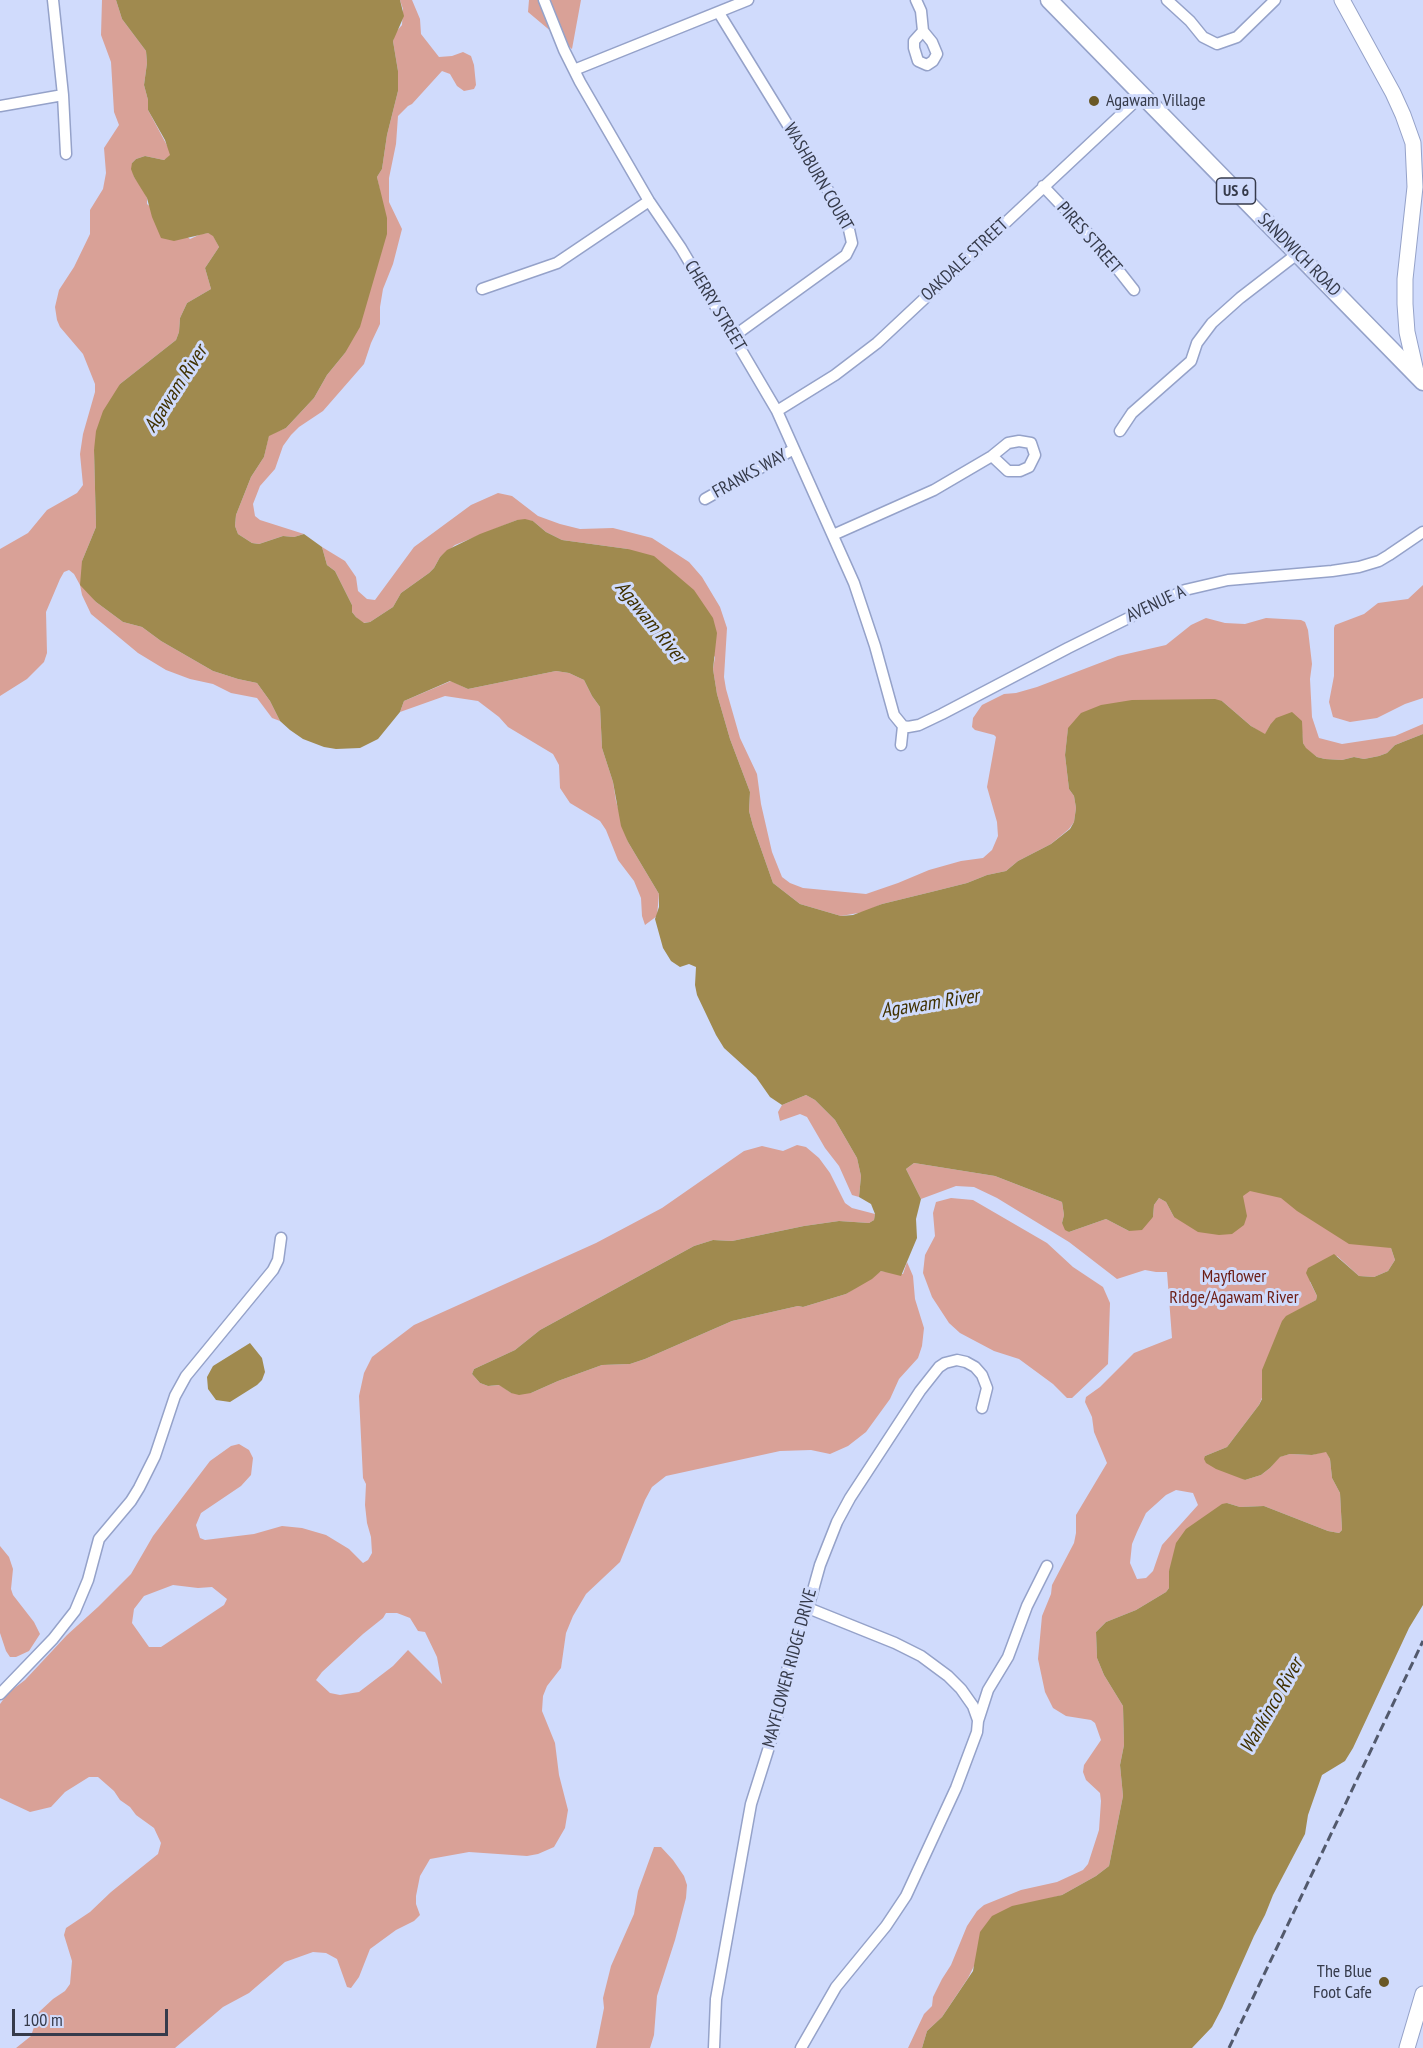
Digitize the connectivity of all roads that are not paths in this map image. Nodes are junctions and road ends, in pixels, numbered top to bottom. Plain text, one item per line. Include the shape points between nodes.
1 (53, 0) edge
2 (544, 0) edge
3 (748, 0) edge
4 (916, 0) edge
5 (1049, 0) edge
6 (1167, 0) edge
7 (1275, 0) edge
8 (1342, 0) edge
9 (719, 13) junction
10 (923, 31) dead end
11 (574, 70) junction
12 (63, 95) junction
13 (1142, 95) junction
14 (0, 106) edge
15 (1418, 142) edge
16 (66, 154) dead end
17 (1043, 186) junction
18 (649, 201) junction
19 (1297, 254) junction
20 (482, 289) dead end
21 (1134, 290) dead end
22 (734, 336) junction
23 (1420, 379) edge
24 (777, 411) junction
25 (1120, 431) dead end
26 (794, 449) junction
27 (992, 456) dead end
28 (705, 499) dead end
29 (1423, 532) edge
30 (833, 535) junction
31 (903, 726) junction
32 (901, 745) dead end
33 (281, 1239) dead end
34 (982, 1408) dead end
35 (1047, 1566) dead end
36 (808, 1608) junction
37 (0, 1694) edge
38 (978, 1721) junction
39 (1423, 1994) edge
40 (714, 2048) edge
41 (801, 2048) edge
42 (1407, 2048) edge

1 - 12 street
2 - 11 street, CHERRY STREET
3 - 9 street
4 - 10 street
5 - 13 main road, SANDWICH ROAD / US 6
6 - 7 street via 1203,37 1217,44 1238,37
8 - 15 street
9 - 11 street
9 - 22 street, WASHBURN COURT via 843,215 852,243 846,255
11 - 18 street, CHERRY STREET
12 - 14 street
12 - 16 street
13 - 17 street, OAKDALE STREET
13 - 19 main road, SANDWICH ROAD / US 6
15 - 23 street via 1405,304 1407,332
17 - 21 street, PIRES STREET
17 - 24 street, OAKDALE STREET via 877,343
18 - 20 street via 557,263
18 - 22 street, CHERRY STREET
19 - 23 main road, SANDWICH ROAD / US 6
19 - 25 street via 1212,323 1197,343 1191,361 1131,413
22 - 24 street, CHERRY STREET
24 - 26 street, CHERRY STREET
26 - 28 street, FRANKS WAY
26 - 30 street, CHERRY STREET
27 - 30 street via 934,490
29 - 31 street, AVENUE A via 1366,565 1228,580 1185,590 937,717 912,727
30 - 31 street, CHERRY STREET via 862,604 894,715
31 - 32 street
33 - 37 street via 273,1270 186,1376 139,1488 99,1539 75,1611
34 - 36 street, MAYFLOWER RIDGE DRIVE via 987,1388 975,1367 957,1360 939,1367 843,1510 820,1565
35 - 38 street via 1008,1657 988,1690
36 - 38 street via 921,1656 962,1689
36 - 40 street, MAYFLOWER RIDGE DRIVE via 791,1652 775,1728 751,1804 716,1999
38 - 41 street via 956,1788 906,1896 836,1987
39 - 42 street

